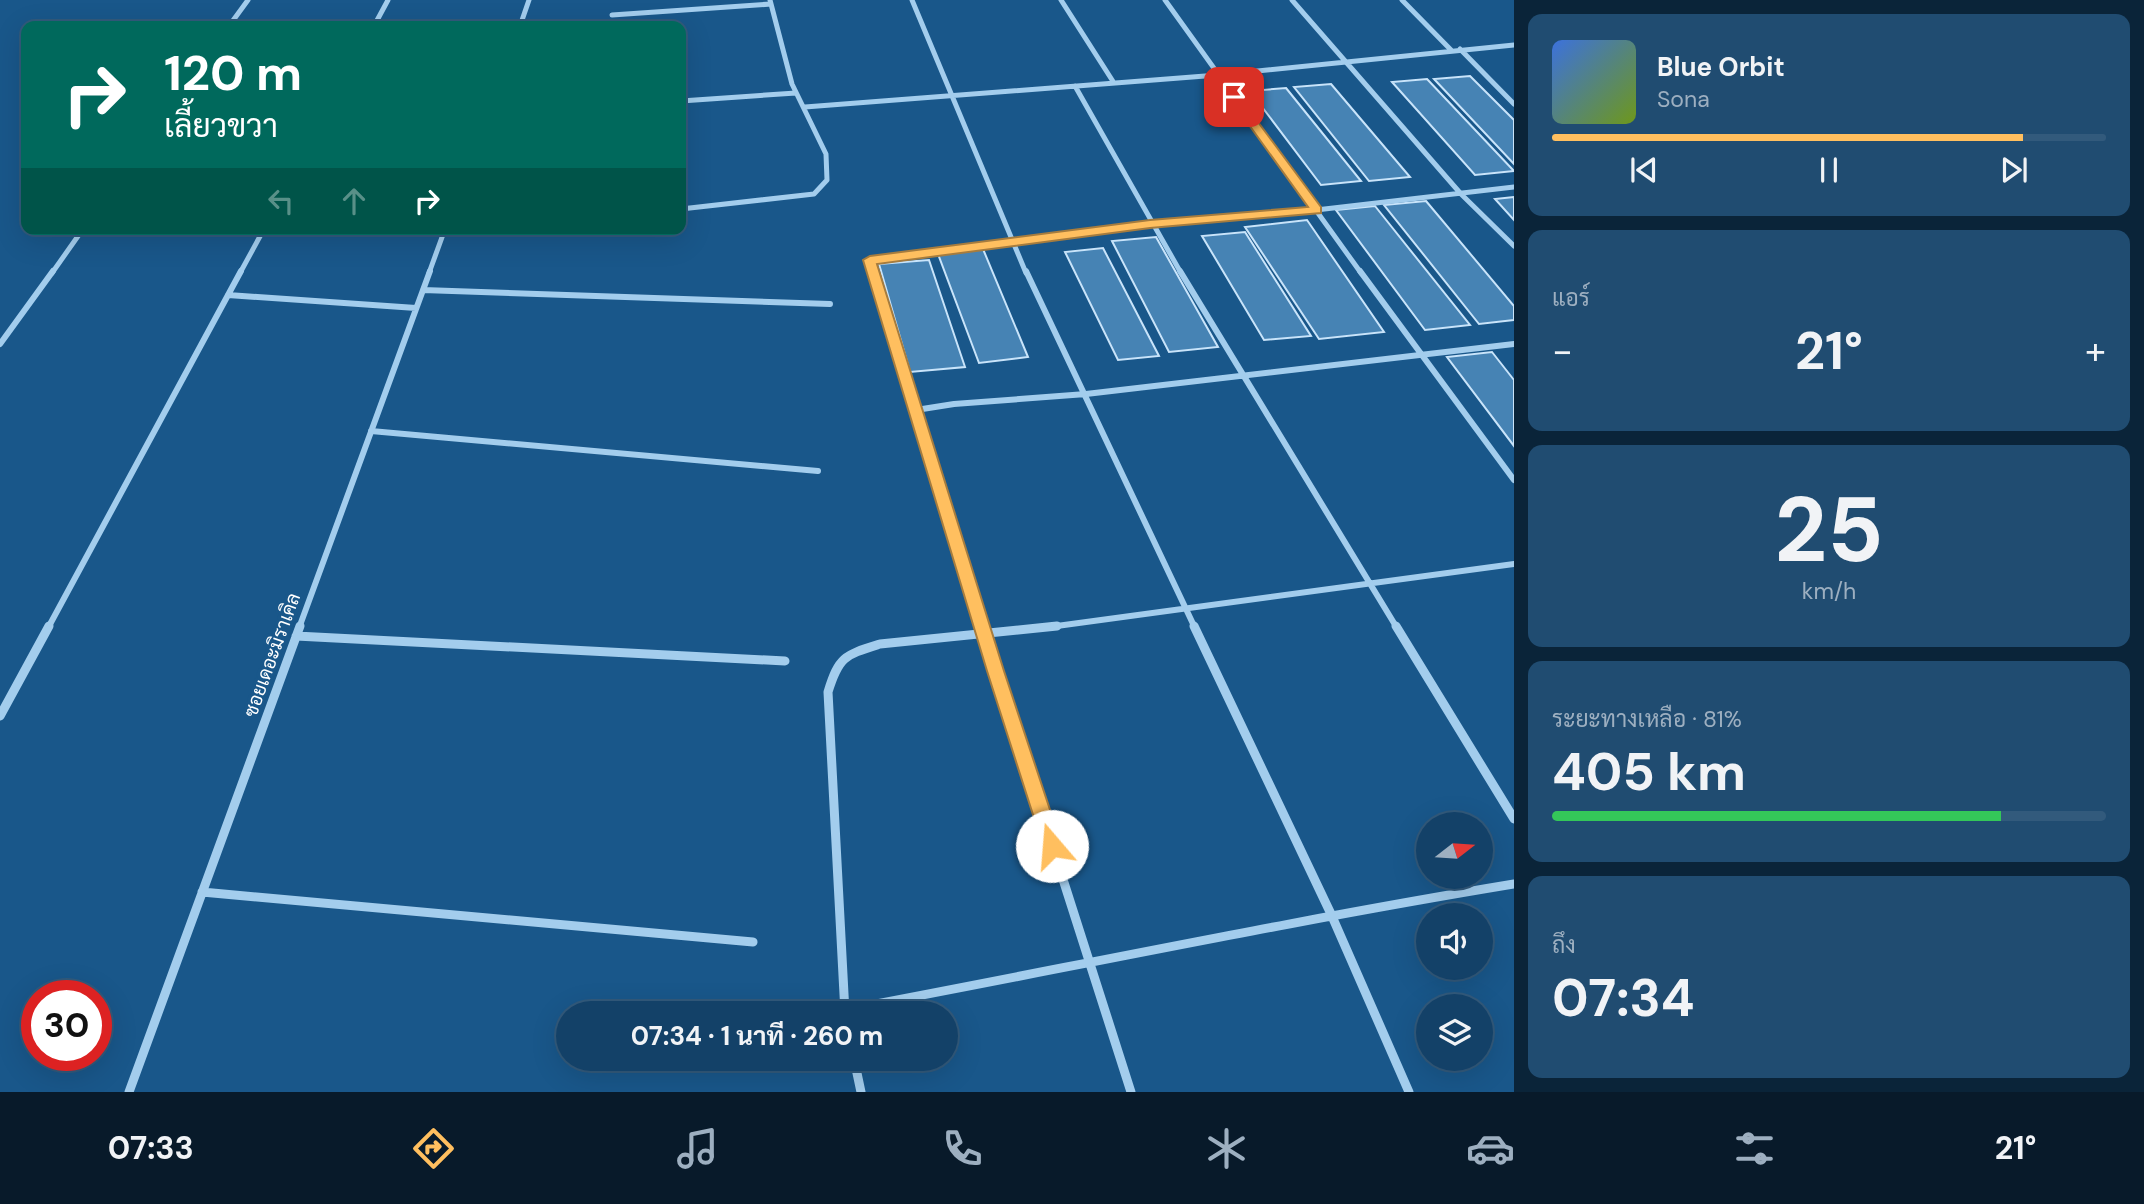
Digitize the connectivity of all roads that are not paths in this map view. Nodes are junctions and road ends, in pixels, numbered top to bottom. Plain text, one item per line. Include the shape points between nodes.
1 (248, 0) edge
2 (388, 0) edge
3 (529, 0) edge
4 (912, 0) edge
5 (1061, 0) edge
6 (1165, 0) edge
7 (1292, 0) edge
8 (1402, 0) edge
9 (770, 2) edge
10 (611, 15) dead end
11 (233, 21) edge
12 (377, 21) edge
13 (522, 21) edge
14 (1514, 45) edge
15 (1460, 49) junction
16 (1451, 50) junction
17 (1344, 62) junction
18 (1218, 75) junction
19 (1114, 83) junction
20 (1075, 86) junction
21 (796, 93) junction
22 (952, 97) junction
23 (686, 101) edge
24 (1514, 104) edge
25 (805, 107) junction
26 (1514, 187) edge
27 (1461, 194) junction
28 (686, 208) edge
29 (1316, 210) junction
30 (1150, 224) junction
31 (79, 235) edge
32 (261, 235) edge
33 (443, 235) edge
34 (1011, 240) junction
35 (1514, 246) edge
36 (423, 290) junction
37 (228, 295) junction
38 (830, 304) dead end
39 (416, 308) junction
40 (0, 344) edge
41 (1514, 344) edge
42 (1420, 355) junction
43 (1240, 374) junction
44 (1086, 394) junction
45 (916, 410) junction
46 (372, 431) junction
47 (818, 471) dead end
48 (1514, 480) edge
49 (1514, 564) edge
50 (1371, 582) junction
51 (1188, 610) junction
52 (985, 635) junction
53 (296, 636) junction
54 (785, 662) dead end
55 (0, 716) edge
56 (1514, 819) edge
57 (1514, 884) edge
58 (202, 892) junction
59 (1331, 914) junction
60 (753, 942) dead end
61 (1091, 964) junction
62 (843, 1001) edge
63 (901, 1001) edge
64 (857, 1071) edge
65 (129, 1092) edge
66 (861, 1092) edge
67 (1131, 1092) edge
68 (1409, 1092) edge

1 - 11 street
2 - 12 street
3 - 13 street
4 - 22 street
5 - 19 street
6 - 18 street
7 - 17 street
8 - 16 street
9 - 10 street
9 - 21 street
14 - 15 street
15 - 16 street
15 - 24 street
16 - 17 street
17 - 18 street
17 - 27 street
18 - 19 street
18 - 29 street
19 - 20 street
20 - 22 street
20 - 30 street
21 - 23 street
21 - 25 street
22 - 25 street
22 - 34 street
25 - 28 street via 825,154 829,172 823,188 814,194
26 - 27 street
27 - 29 street
27 - 35 street
29 - 30 street
29 - 42 street
30 - 34 street
30 - 43 street
31 - 40 street
32 - 37 street
33 - 36 street, ซอยเดอะมิราเคิล
34 - 44 street
34 - 45 street via 870,260
36 - 38 street
36 - 39 street, ซอยเดอะมิราเคิล
37 - 39 street
37 - 55 street
39 - 46 street, ซอยเดอะมิราเคิล
41 - 42 street
42 - 43 street
42 - 48 street
43 - 44 street
43 - 50 street
44 - 45 street
44 - 51 street
45 - 52 street
46 - 47 street
46 - 53 street, ซอยเดอะมิราเคิล
49 - 50 street
50 - 51 street
50 - 56 street
51 - 52 street
51 - 59 street
52 - 61 street
52 - 62 street via 880,644 855,652 836,665 828,692
53 - 54 street
53 - 58 street, ซอยเดอะมิราเคิล
57 - 59 street
58 - 60 street
58 - 65 street, ซอยเดอะมิราเคิล
59 - 61 street
59 - 68 street
61 - 63 street
61 - 67 street
64 - 66 street

